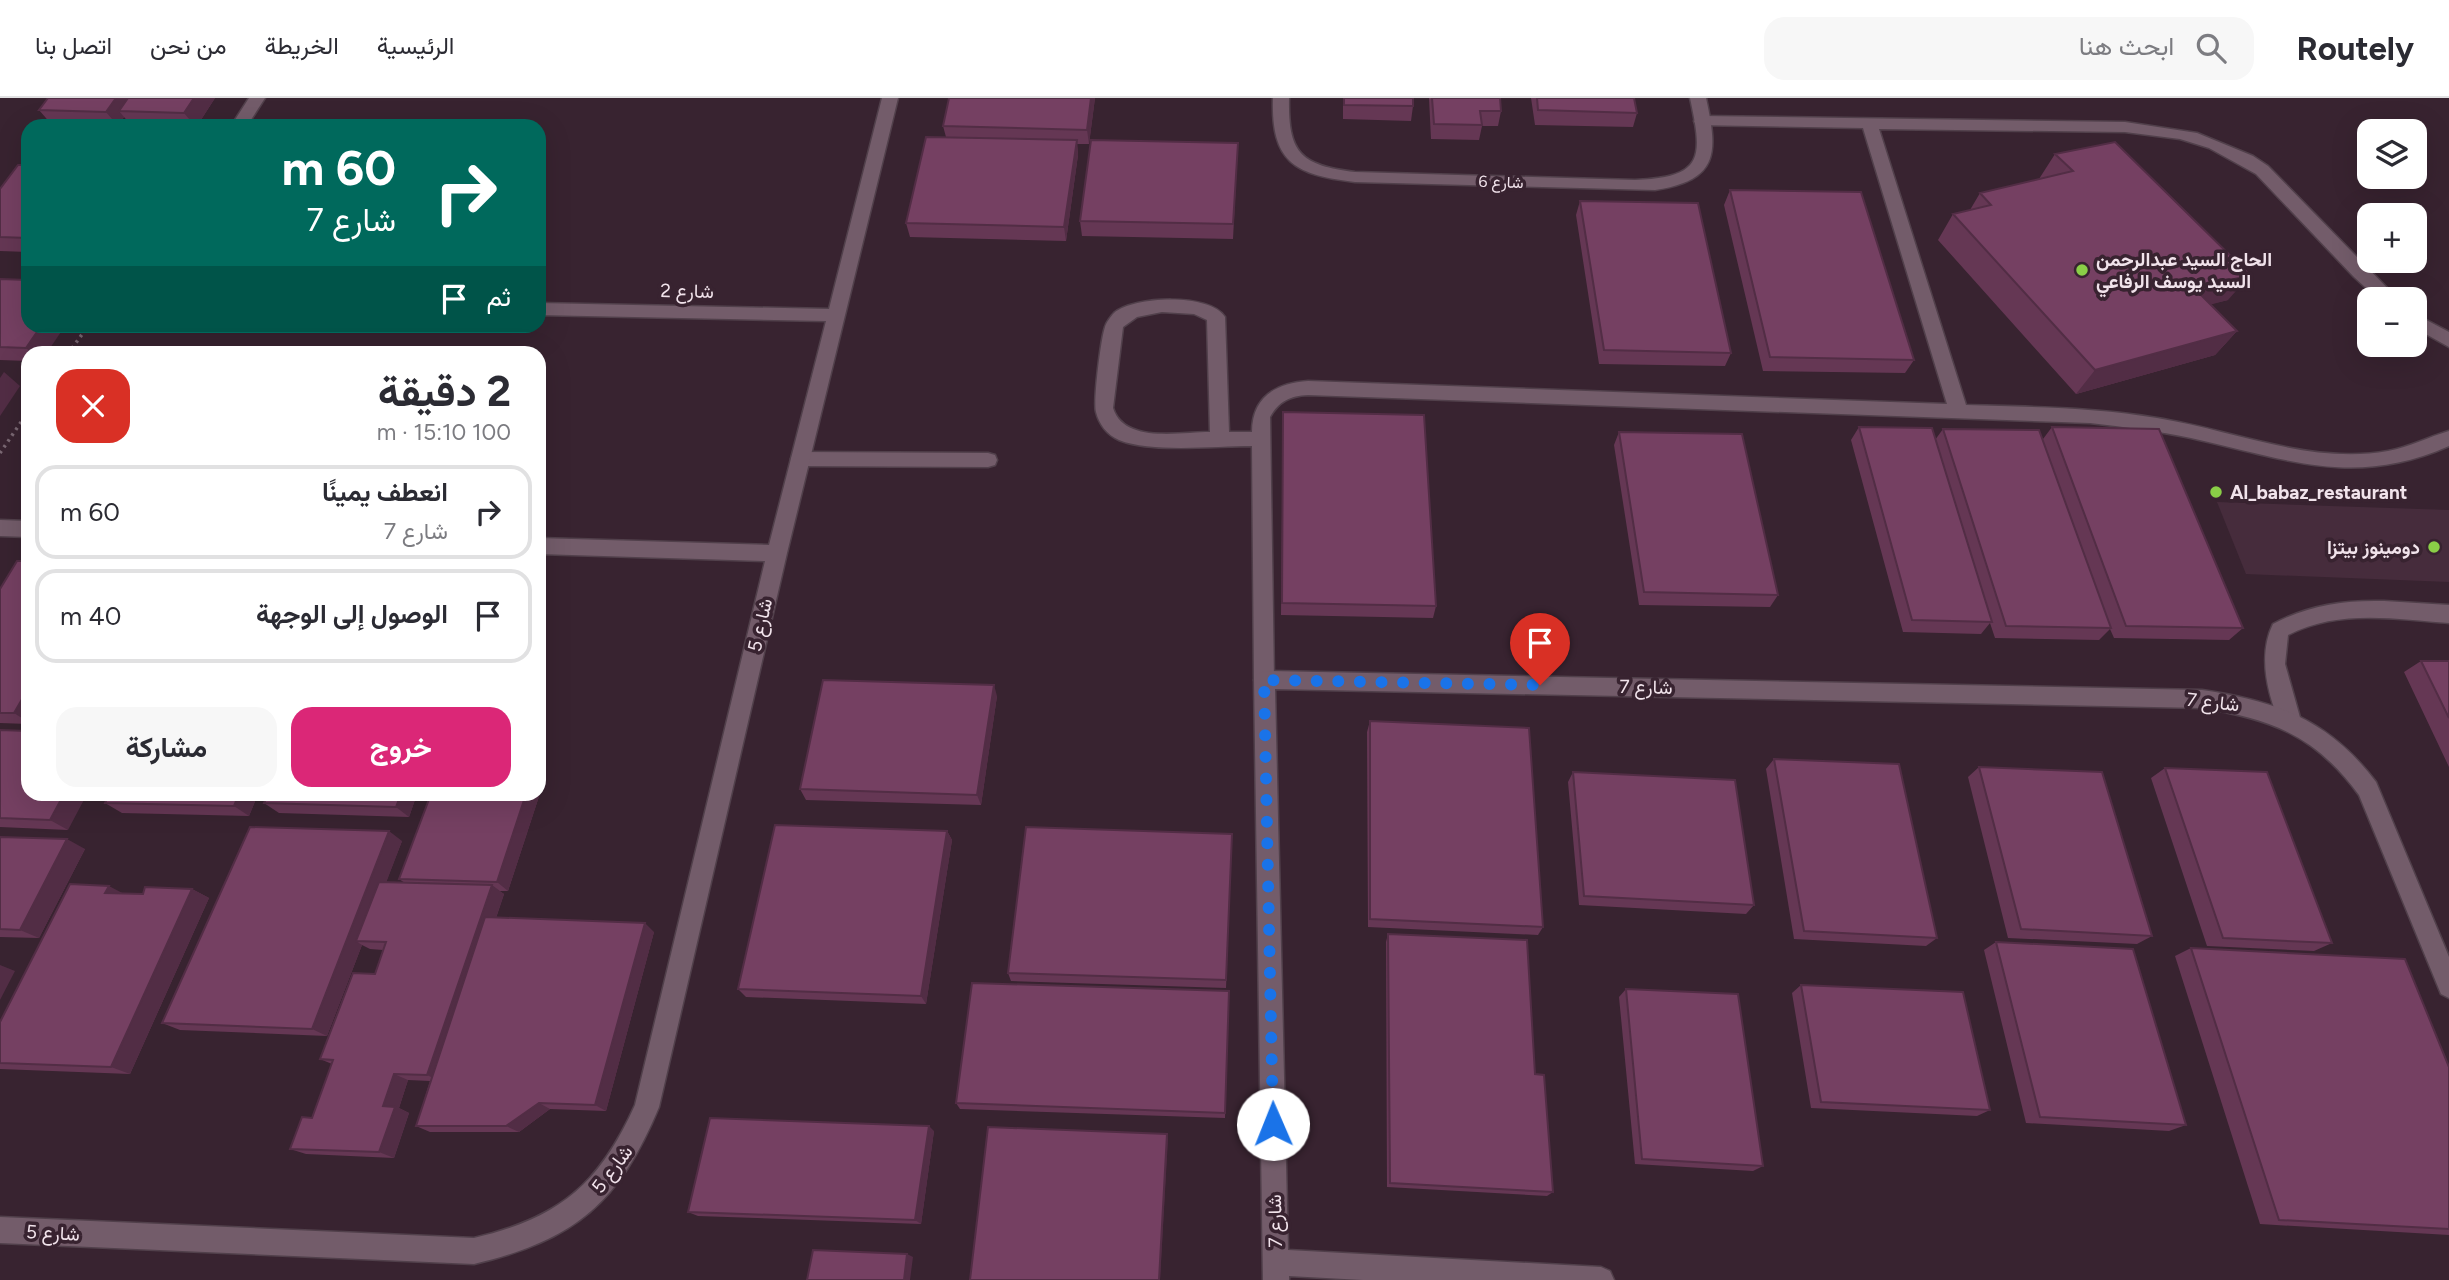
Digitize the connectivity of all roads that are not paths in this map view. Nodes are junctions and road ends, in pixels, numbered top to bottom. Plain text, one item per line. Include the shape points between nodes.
1 (257, 98) edge
2 (890, 98) edge
3 (1281, 98) edge
4 (1698, 98) edge
5 (244, 119) edge
6 (1702, 121) junction
7 (1870, 125) junction
8 (2375, 287) edge
9 (546, 309) edge
10 (835, 314) junction
11 (2427, 327) edge
12 (2449, 340) edge
13 (1958, 410) junction
14 (2449, 438) edge
15 (1220, 439) junction
16 (1261, 439) junction
17 (800, 458) junction
18 (988, 460) dead end
19 (21, 530) edge
20 (2, 532) edge
21 (546, 545) edge
22 (777, 553) junction
23 (2449, 614) edge
24 (1264, 680) junction
25 (2290, 721) junction
26 (2449, 986) edge
27 (0, 1230) edge
28 (1275, 1271) edge
29 (1601, 1280) edge

1 - 5 street
2 - 10 street, شارع 5
3 - 6 street, شارع 6 via 1281,132 1289,150 1306,165 1347,177 1654,185 1682,178 1700,164 1705,153
4 - 6 street, شارع 6
6 - 7 street
7 - 8 street via 2125,127 2203,140 2244,156 2262,170
7 - 13 street
9 - 10 street, شارع 2
10 - 17 street, شارع 5
11 - 12 street
13 - 14 street via 2139,421 2278,454 2335,462 2404,456
13 - 16 street via 1308,388 1272,398 1261,417
15 - 15 street via 1130,438 1107,421 1104,408 1114,326 1123,313 1195,307 1216,317
15 - 16 street
16 - 24 street
17 - 18 street
17 - 22 street, شارع 5
19 - 20 street
21 - 22 street
22 - 27 street, شارع 5 via 647,1107 632,1145 589,1200 536,1234 474,1251
23 - 25 street via 2333,612 2300,618 2280,629 2274,661
24 - 25 street, شارع 7 via 2202,699 2270,711
24 - 28 street, شارع 7
25 - 26 street, شارع 7 via 2337,751 2368,789
28 - 29 street, شارع 7

